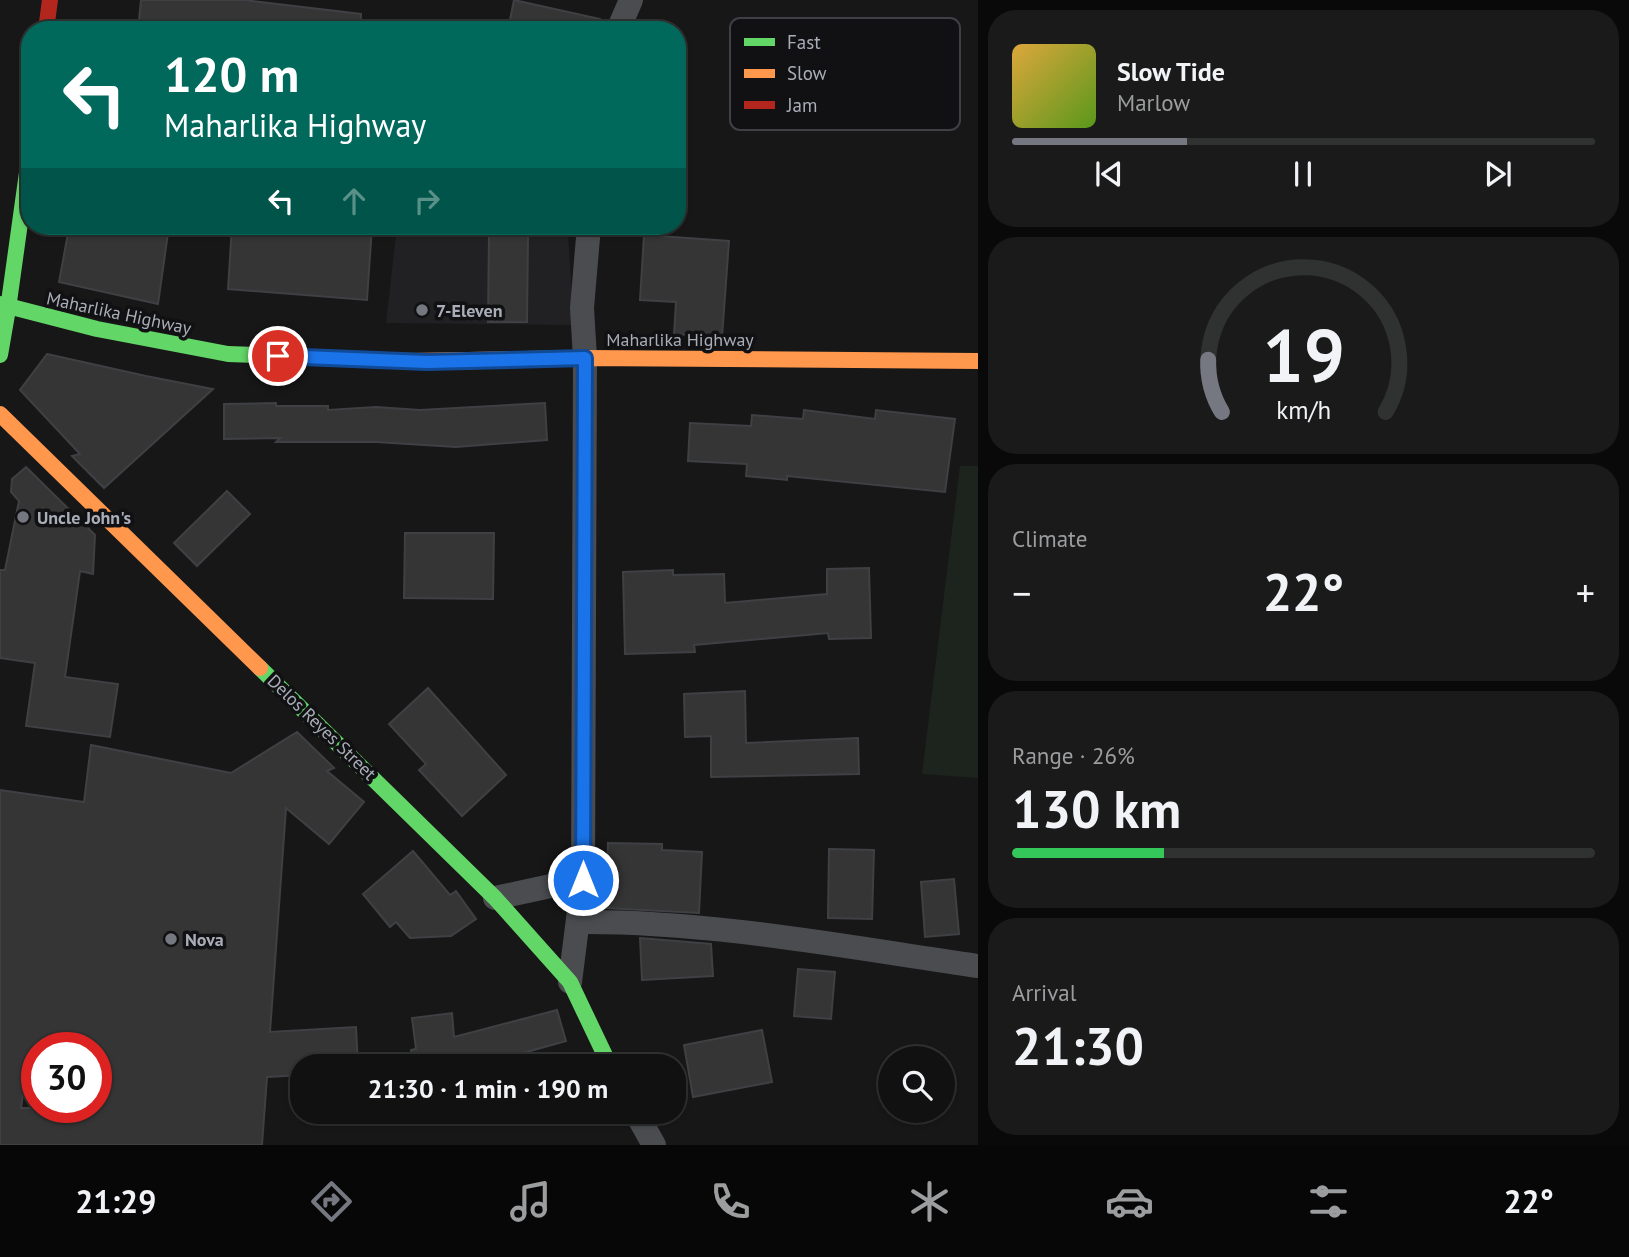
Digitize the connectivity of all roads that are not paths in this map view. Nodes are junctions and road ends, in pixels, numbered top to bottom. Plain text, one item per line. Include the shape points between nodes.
1 (50, 0) edge
2 (631, 0) edge
3 (47, 21) edge
4 (622, 21) edge
5 (21, 204) edge
6 (588, 235) edge
7 (4, 306) edge
8 (0, 355) edge
9 (585, 358) junction
10 (978, 361) edge
11 (0, 414) edge
12 (583, 880) junction
13 (495, 898) junction
14 (578, 922) junction
15 (978, 966) edge
16 (570, 982) junction
17 (604, 1054) edge
18 (642, 1124) edge
19 (654, 1145) edge

1 - 3 main road
2 - 4 street
5 - 7 main road
6 - 9 street via 582,308
7 - 8 main road
7 - 9 main road, Maharlika Highway via 228,355 427,362
9 - 10 main road, Maharlika Highway
9 - 12 street
11 - 13 main road, Delos Reyes Street
12 - 13 street
12 - 14 street
13 - 16 main road, Delos Reyes Street
14 - 15 street via 622,922 797,940
14 - 16 street
16 - 17 main road, Delos Reyes Street
18 - 19 street

